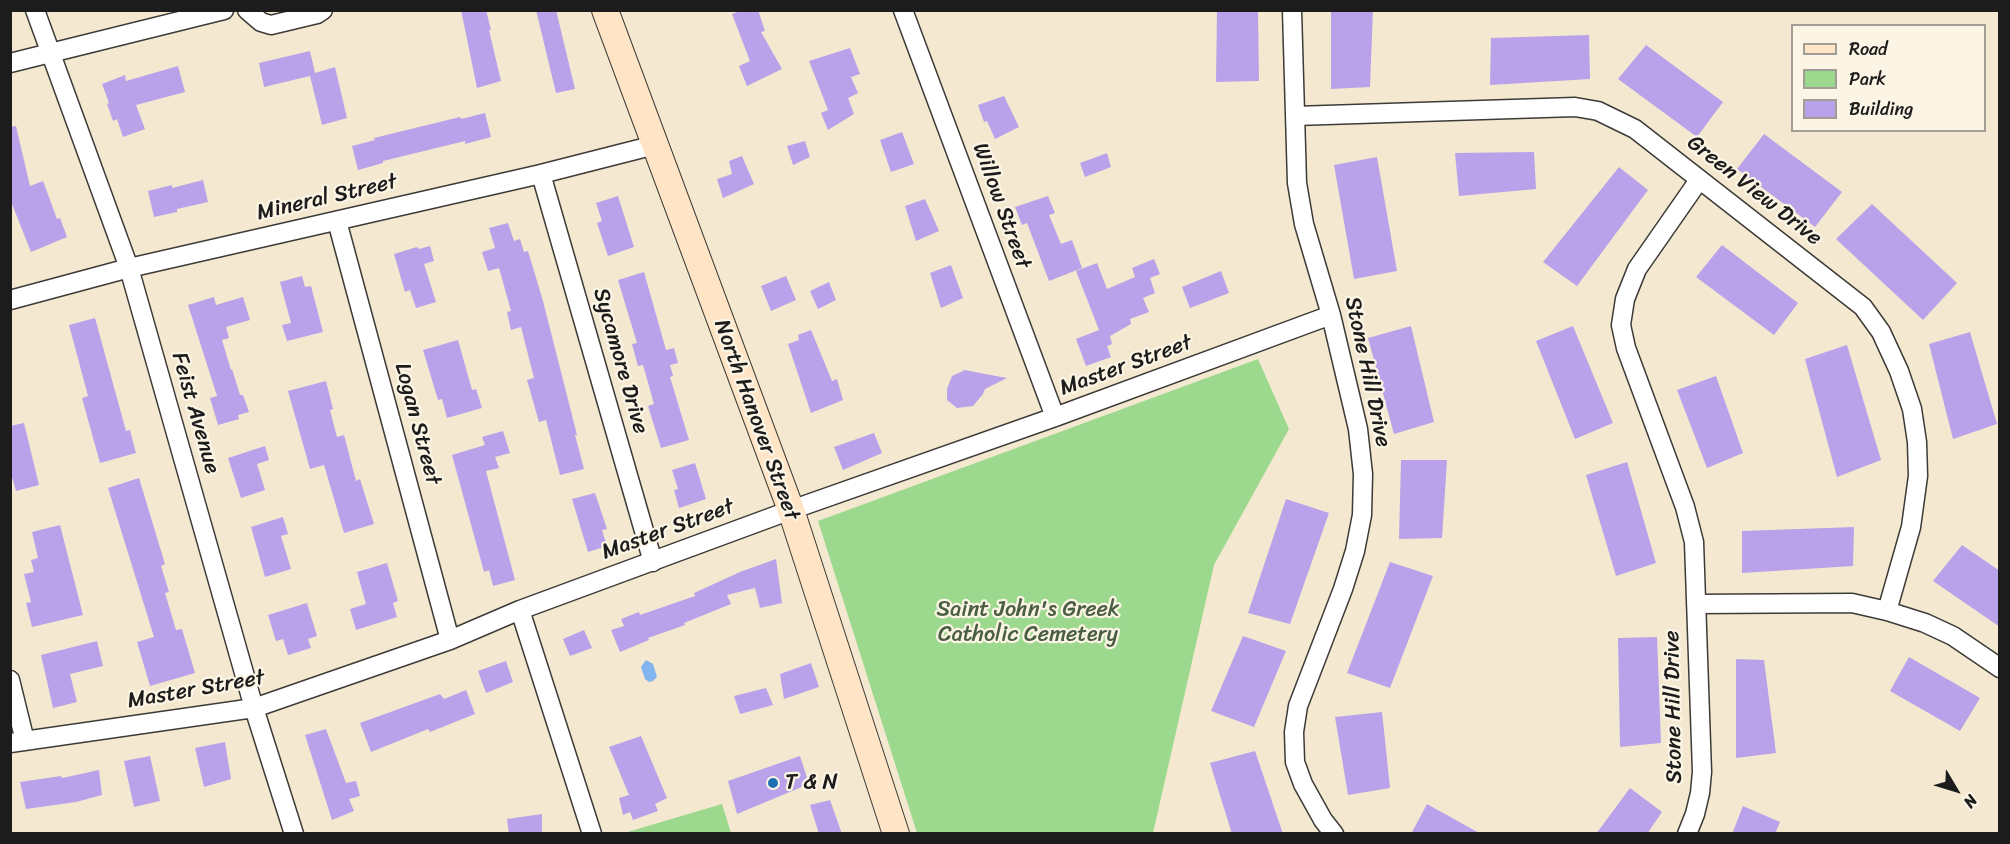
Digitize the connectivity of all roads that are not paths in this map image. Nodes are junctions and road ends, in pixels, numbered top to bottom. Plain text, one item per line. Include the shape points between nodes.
1 (34, 10) edge
2 (224, 10) edge
3 (247, 10) edge
4 (323, 10) edge
5 (605, 10) edge
6 (903, 10) edge
7 (1292, 10) edge
8 (51, 54) junction
9 (10, 63) edge
10 (1295, 116) junction
11 (655, 145) junction
12 (541, 174) junction
13 (1700, 180) junction
14 (337, 221) junction
15 (129, 268) junction
16 (10, 300) edge
17 (1331, 315) junction
18 (1055, 417) junction
19 (791, 510) junction
20 (653, 562) junction
21 (1696, 604) junction
22 (520, 610) junction
23 (1887, 611) junction
24 (450, 640) junction
25 (2000, 668) edge
26 (10, 681) edge
27 (254, 708) junction
28 (18, 742) edge
29 (294, 834) edge
30 (592, 834) edge
31 (896, 834) edge
32 (1334, 834) edge
33 (1688, 834) edge

1 - 8 street, Feist Avenue
2 - 8 street
3 - 4 street via 271,25
5 - 11 street, North Hanover Street
6 - 18 street, Willow Street
7 - 10 street, Stone Hill Drive
8 - 9 street
8 - 15 street, Feist Avenue
10 - 13 street, Green View Drive via 1575,107 1598,111 1635,129
10 - 17 street, Stone Hill Drive via 1297,183 1304,224
11 - 12 street, Mineral Street
11 - 19 street, North Hanover Street
12 - 14 street, Mineral Street
12 - 20 street, Sycamore Drive
13 - 21 street, Stone Hill Drive via 1637,269 1625,298 1621,325 1685,507 1694,542
13 - 23 street, Green View Drive via 1863,307 1881,332 1899,371 1912,409 1918,476 1911,527
14 - 15 street, Mineral Street
14 - 24 street, Logan Street
15 - 16 street, Mineral Street
15 - 27 street, Feist Avenue
17 - 18 street, Master Street
17 - 32 street, Stone Hill Drive via 1358,429 1362,515 1355,551 1298,706 1294,732 1295,762 1303,784
18 - 19 street, Master Street
19 - 20 street, Master Street
19 - 31 street, North Hanover Street
20 - 22 street, Master Street
21 - 23 street via 1852,603
21 - 33 street, Stone Hill Drive via 1702,772
22 - 24 street, Master Street
22 - 30 street
23 - 25 street via 1953,636
24 - 27 street, Master Street
26 - 28 street
27 - 28 street, Master Street
27 - 29 street, Feist Avenue

